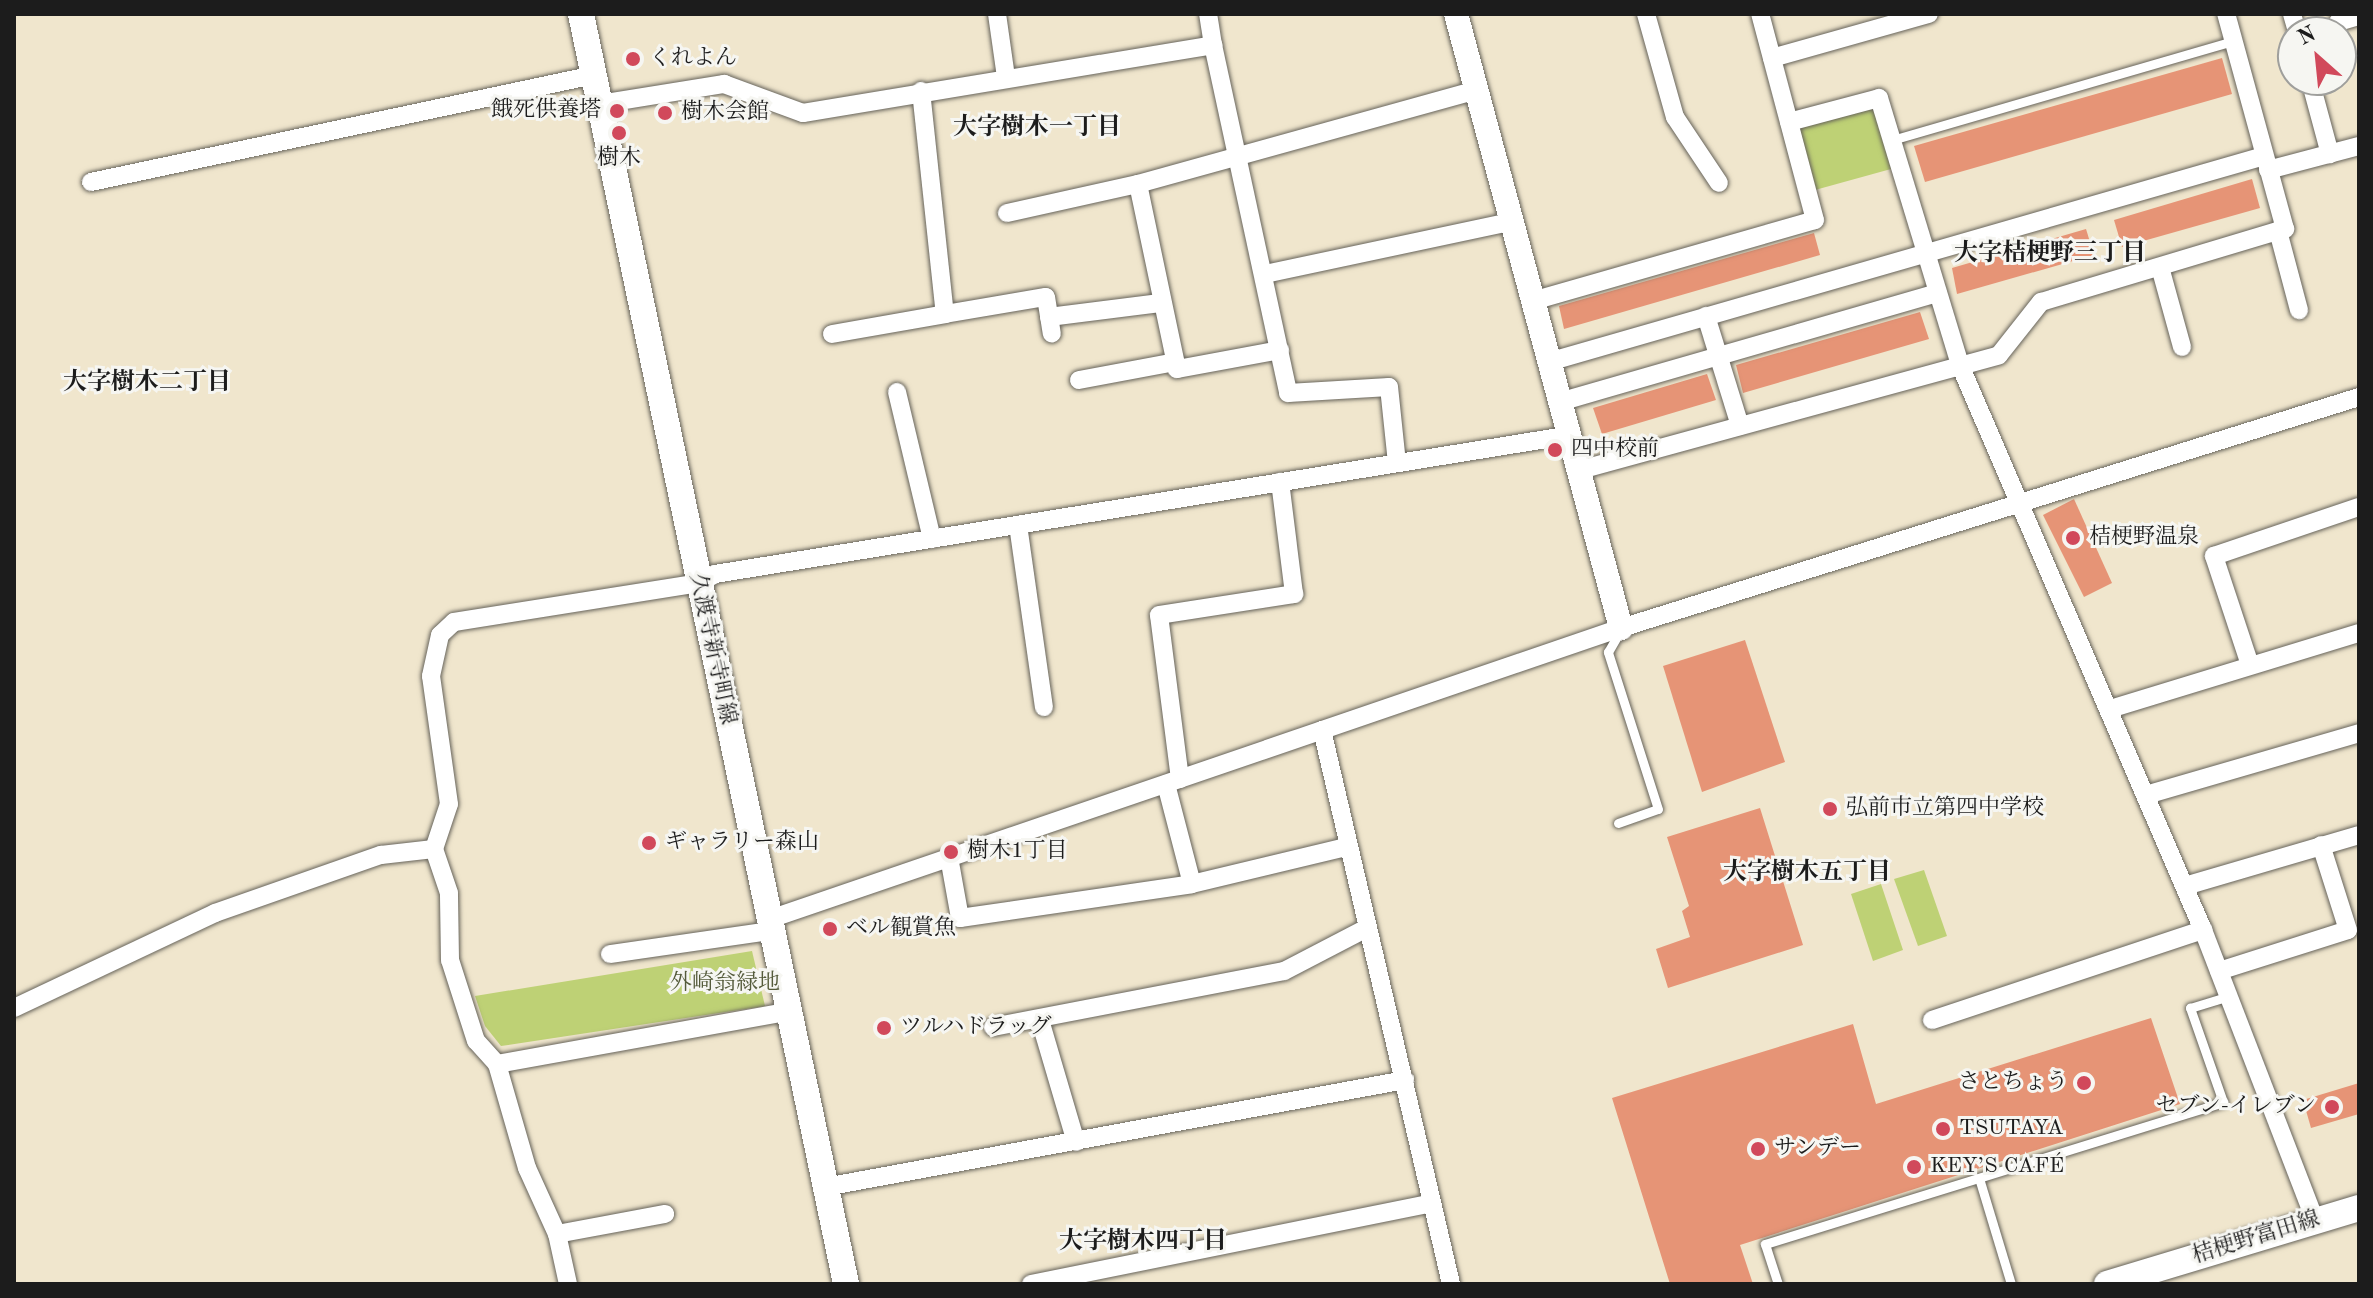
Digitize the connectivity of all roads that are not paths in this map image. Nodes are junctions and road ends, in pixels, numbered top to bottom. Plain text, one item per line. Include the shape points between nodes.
1 (581, 14) edge
2 (997, 14) edge
3 (1456, 14) edge
4 (1646, 14) edge
5 (1760, 14) edge
6 (1929, 14) edge
7 (2226, 14) edge
8 (1213, 15) edge
9 (2233, 41) junction
10 (1213, 45) junction
11 (1772, 58) junction
12 (594, 75) junction
13 (1006, 77) junction
14 (1477, 90) junction
15 (921, 91) junction
16 (2314, 96) edge
17 (600, 104) junction
18 (1789, 122) junction
19 (1892, 140) junction
20 (2359, 146) edge
21 (2330, 154) junction
22 (1234, 159) junction
23 (2266, 163) junction
24 (91, 182) dead end
25 (1719, 183) dead end
26 (1138, 184) junction
27 (1007, 213) dead end
28 (1514, 221) junction
29 (2278, 231) junction
30 (1926, 252) junction
31 (2160, 267) junction
32 (1265, 274) junction
33 (1938, 293) junction
34 (1536, 300) junction
35 (1160, 303) junction
36 (2299, 310) dead end
37 (945, 314) junction
38 (1706, 316) junction
39 (832, 334) dead end
40 (2182, 347) dead end
41 (1280, 350) junction
42 (1719, 356) junction
43 (1552, 361) junction
44 (1175, 362) junction
45 (1960, 365) junction
46 (1079, 380) dead end
47 (897, 392) dead end
48 (2359, 397) edge
49 (1563, 401) junction
50 (1740, 426) junction
51 (1571, 435) junction
52 (1397, 463) junction
53 (1580, 470) junction
54 (1280, 482) junction
55 (2022, 503) junction
56 (2359, 507) edge
57 (1018, 525) junction
58 (932, 539) junction
59 (699, 583) junction
60 (1621, 628) junction
61 (2359, 633) edge
62 (2250, 665) junction
63 (1044, 707) dead end
64 (2110, 709) junction
65 (1322, 730) junction
66 (2359, 733) edge
67 (1173, 781) junction
68 (2146, 795) junction
69 (1618, 823) dead end
70 (2359, 835) edge
71 (2321, 845) junction
72 (1346, 847) junction
73 (434, 849) junction
74 (949, 857) junction
75 (1192, 884) junction
76 (2185, 886) junction
77 (769, 925) junction
78 (1367, 928) junction
79 (2203, 930) junction
80 (610, 954) dead end
81 (2219, 971) junction
82 (2229, 996) junction
83 (14, 1008) edge
84 (787, 1012) junction
85 (1040, 1020) junction
86 (1932, 1020) dead end
87 (993, 1027) dead end
88 (497, 1064) junction
89 (1405, 1080) junction
90 (1076, 1142) junction
91 (1979, 1178) junction
92 (825, 1187) junction
93 (1429, 1204) junction
94 (2359, 1208) edge
95 (665, 1214) dead end
96 (2315, 1220) junction
97 (557, 1234) junction
98 (568, 1284) edge
99 (846, 1284) edge
100 (1031, 1284) edge
101 (1451, 1284) edge
102 (1778, 1284) edge
103 (2011, 1284) edge
104 (2107, 1284) edge

1 - 12 main road, 久渡寺新寺町線
2 - 13 street
3 - 14 street
4 - 25 street via 1675,117
5 - 11 street
6 - 11 street
7 - 9 street
8 - 10 street
9 - 19 lane
9 - 23 street
10 - 13 street
10 - 22 street
11 - 18 street
12 - 17 main road, 久渡寺新寺町線
12 - 24 street
13 - 15 street
14 - 22 street
14 - 28 street
15 - 17 street via 803,113 724,84
15 - 37 street
16 - 21 street
17 - 59 main road, 久渡寺新寺町線
18 - 19 street via 1879,98
18 - 34 street via 1815,220
19 - 30 street
20 - 21 street
21 - 23 street
22 - 26 street
22 - 32 street
23 - 29 street via 2285,229
23 - 30 street
26 - 27 street
26 - 35 street
28 - 32 street
28 - 34 street
29 - 31 street
29 - 36 street
30 - 33 street
30 - 38 street
31 - 40 street
31 - 45 street via 2041,302 1999,355
32 - 41 street
33 - 42 street
33 - 45 street
34 - 43 street
35 - 37 street via 1051,325 1046,297
35 - 44 street
37 - 39 street
38 - 42 street
38 - 43 street
41 - 44 street via 1177,369
41 - 52 street via 1288,393 1389,387
42 - 49 street
42 - 50 street
43 - 49 street
44 - 46 street
45 - 50 street
45 - 55 street
47 - 58 street
48 - 55 street
49 - 51 street
50 - 53 street
51 - 52 street
51 - 53 street
52 - 54 street
53 - 60 street
54 - 57 street
54 - 67 street via 1294,594 1159,615
55 - 60 street
55 - 64 street
56 - 62 street via 2214,556
57 - 58 street
57 - 63 street
58 - 59 street via 715,574
59 - 73 street via 454,622 440,635 431,676 449,804
59 - 77 main road, 久渡寺新寺町線
60 - 65 street
60 - 69 lane via 1608,652 1658,809
61 - 62 street
62 - 64 street
64 - 68 street
65 - 67 street
65 - 72 street
66 - 68 street
67 - 74 street
67 - 75 street
68 - 76 street
70 - 71 street
71 - 76 street
71 - 81 street via 2348,930
72 - 75 street
72 - 78 street
73 - 83 street via 381,855 215,913
73 - 88 street via 449,893 450,960 464,1015 476,1041
74 - 75 street via 960,918
74 - 77 street
76 - 79 street
77 - 80 street
77 - 84 main road, 久渡寺新寺町線
78 - 85 street via 1284,971
78 - 89 street
79 - 81 street
79 - 86 street
81 - 82 street
82 - 91 lane via 2190,1008 2223,1102
82 - 96 street
84 - 88 street
84 - 92 main road, 久渡寺新寺町線
85 - 87 street
85 - 90 street
88 - 97 street via 527,1168
89 - 90 street
89 - 93 street
90 - 92 street
91 - 102 lane via 1765,1244
91 - 103 lane
92 - 99 main road, 久渡寺新寺町線
93 - 100 street
93 - 101 street
94 - 96 main road, 桔梗野富田線
95 - 97 street
96 - 104 main road, 桔梗野富田線
97 - 98 street

